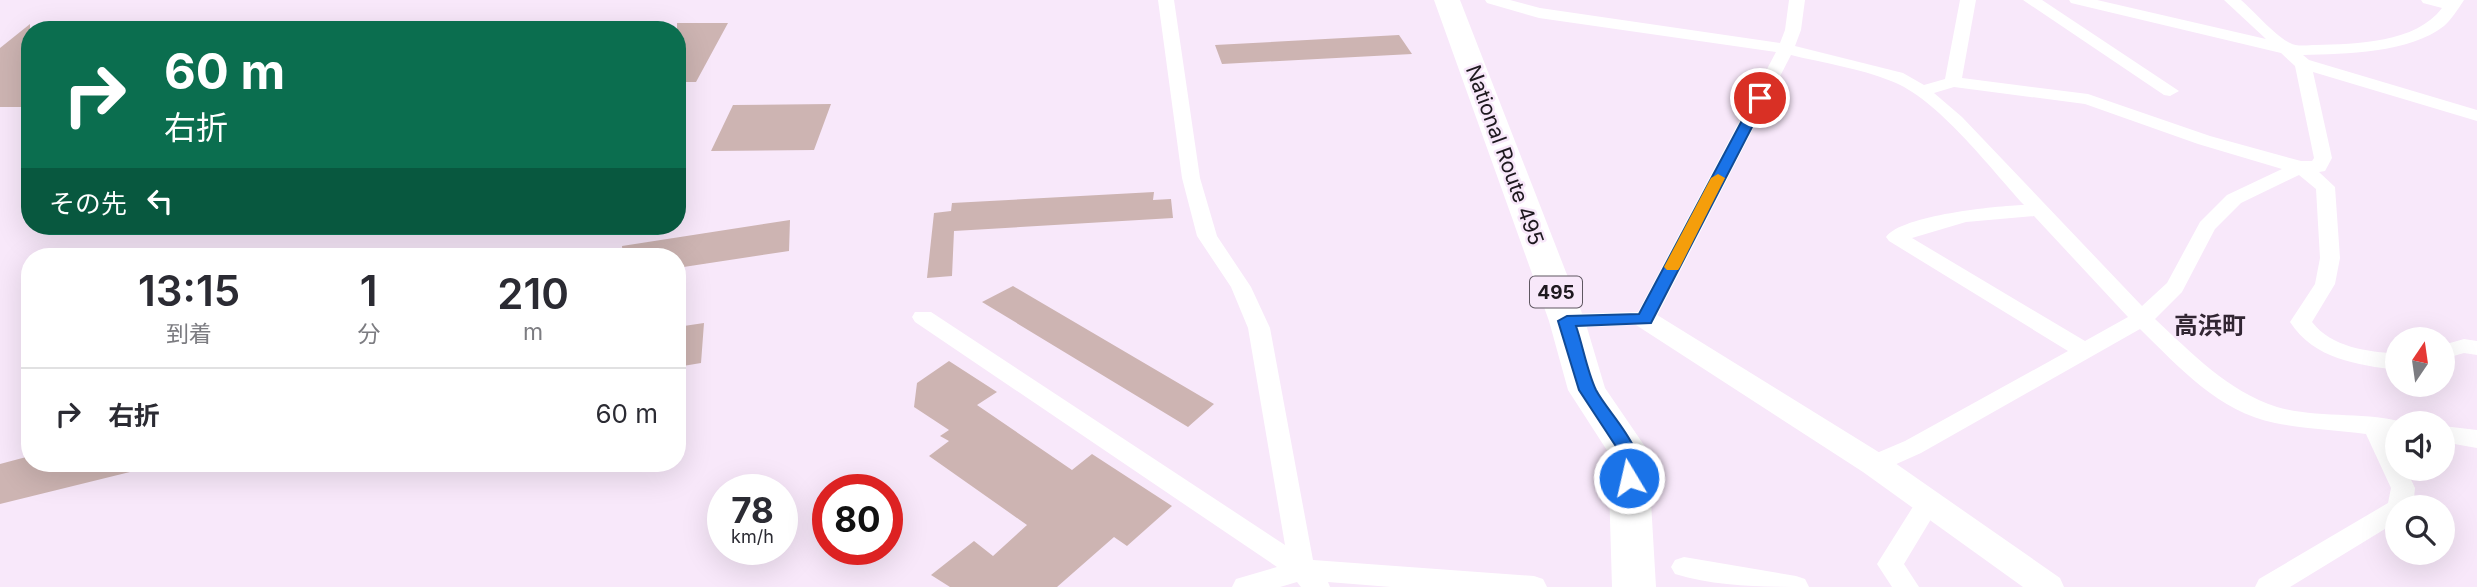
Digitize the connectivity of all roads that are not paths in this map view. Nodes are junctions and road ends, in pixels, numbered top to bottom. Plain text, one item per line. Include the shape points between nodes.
1 (1166, 0) edge
2 (1447, 0) edge
3 (1493, 0) edge
4 (1797, 0) edge
5 (1968, 0) edge
6 (2031, 0) edge
7 (2077, 0) edge
8 (2232, 0) edge
9 (2429, 0) edge
10 (2454, 3) edge
11 (1786, 49) junction
12 (2286, 50) junction
13 (2303, 64) junction
14 (1953, 82) junction
15 (1922, 91) junction
16 (2170, 91) dead end
17 (2477, 116) edge
18 (2301, 167) junction
19 (2040, 210) junction
20 (923, 317) dead end
21 (2142, 318) junction
22 (1645, 319) junction
23 (1567, 321) junction
24 (2477, 348) edge
25 (2455, 349) edge
26 (2086, 352) junction
27 (2385, 360) edge
28 (2385, 427) edge
29 (2455, 436) edge
30 (2477, 439) edge
31 (1874, 464) junction
32 (1930, 501) junction
33 (2385, 516) edge
34 (1684, 567) dead end
35 (1309, 578) edge
36 (1245, 587) edge
37 (1534, 587) edge
38 (1634, 587) edge
39 (1796, 587) edge
40 (1906, 587) edge
41 (2048, 587) edge
42 (2267, 587) edge

1 - 35 street via 1191,178 1207,236 1241,287 1259,328
2 - 23 highway, National Route 495 / 495
3 - 11 street via 1539,13
4 - 11 street
5 - 14 street
6 - 16 street
7 - 12 street
8 - 12 street
9 - 10 street
10 - 12 street via 2439,22 2390,41 2318,51
11 - 15 street via 1880,71
11 - 22 street
12 - 13 street
13 - 17 street
13 - 18 street via 2323,158 2318,167
14 - 15 street
14 - 18 street via 2088,99 2204,140
15 - 19 street
18 - 21 street via 2234,199 2207,226 2175,287
18 - 27 street via 2325,187 2330,258 2325,284 2301,322 2327,345 2358,357
19 - 21 street
19 - 26 street via 1988,212 1921,225 1896,237
20 - 35 street
21 - 26 street
21 - 28 street via 2208,381 2233,397 2275,415
22 - 23 street
22 - 31 street
23 - 38 highway, National Route 495 / 495 via 1587,390 1628,451
24 - 25 street
26 - 31 street
29 - 30 street
31 - 32 street
32 - 40 street via 1889,564
32 - 41 street
33 - 42 street
34 - 39 street
35 - 36 street
35 - 37 street

